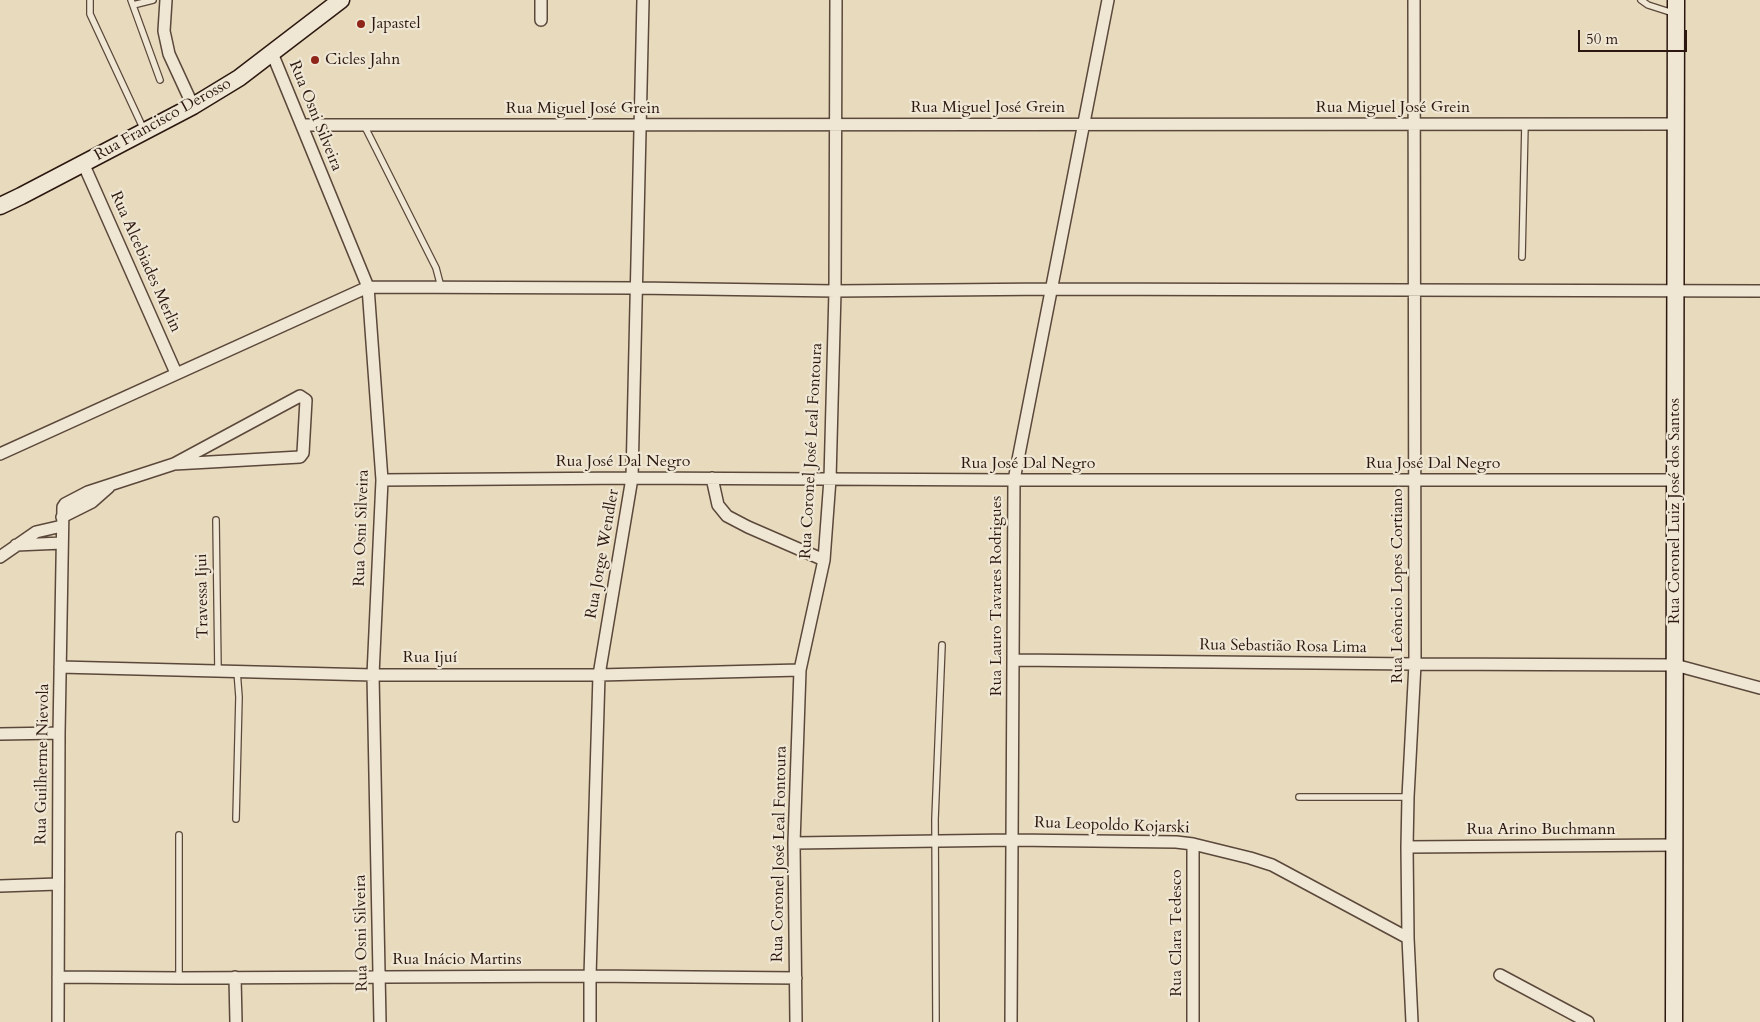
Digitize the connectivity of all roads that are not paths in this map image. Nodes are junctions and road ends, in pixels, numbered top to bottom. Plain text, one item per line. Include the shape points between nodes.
1 (90, 0) edge
2 (154, 0) edge
3 (166, 0) edge
4 (341, 0) edge
5 (541, 0) edge
6 (644, 0) edge
7 (836, 0) edge
8 (1108, 0) edge
9 (1414, 0) edge
10 (1641, 0) edge
11 (132, 2) edge
12 (1676, 7) edge
13 (541, 20) dead end
14 (272, 53) junction
15 (160, 80) dead end
16 (194, 106) junction
17 (1415, 124) junction
18 (1525, 124) junction
19 (1676, 124) junction
20 (302, 125) junction
21 (364, 125) junction
22 (640, 125) junction
23 (834, 125) junction
24 (1084, 125) junction
25 (145, 132) junction
26 (83, 163) junction
27 (0, 206) edge
28 (1522, 257) dead end
29 (368, 287) junction
30 (442, 287) junction
31 (637, 288) junction
32 (1052, 289) junction
33 (1415, 290) junction
34 (1760, 290) edge
35 (835, 291) junction
36 (1675, 291) junction
37 (176, 374) junction
38 (0, 454) edge
39 (174, 464) junction
40 (632, 478) junction
41 (712, 478) junction
42 (830, 479) junction
43 (382, 480) junction
44 (1014, 480) junction
45 (1415, 480) junction
46 (1675, 480) junction
47 (62, 517) junction
48 (216, 520) dead end
49 (62, 543) junction
50 (16, 545) junction
51 (0, 557) edge
52 (824, 560) junction
53 (942, 645) dead end
54 (1013, 660) junction
55 (1415, 664) junction
56 (1675, 665) junction
57 (60, 667) junction
58 (800, 670) junction
59 (218, 671) junction
60 (237, 671) junction
61 (373, 674) junction
62 (599, 675) junction
63 (1759, 685) edge
64 (59, 733) junction
65 (0, 734) edge
66 (1299, 796) dead end
67 (1408, 797) junction
68 (236, 819) dead end
69 (180, 835) dead end
70 (1012, 840) junction
71 (936, 841) junction
72 (794, 843) junction
73 (1193, 844) junction
74 (1674, 845) junction
75 (1407, 847) junction
76 (58, 884) junction
77 (0, 886) edge
78 (1408, 938) junction
79 (1500, 975) dead end
80 (380, 976) junction
81 (590, 976) junction
82 (58, 977) junction
83 (179, 978) junction
84 (236, 978) junction
85 (796, 978) junction
86 (58, 1022) edge
87 (236, 1022) edge
88 (380, 1022) edge
89 (590, 1022) edge
90 (796, 1022) edge
91 (936, 1022) edge
92 (1011, 1022) edge
93 (1193, 1022) edge
94 (1412, 1022) edge
95 (1588, 1022) edge
96 (1674, 1022) edge

1 - 25 lane via 90,14
2 - 11 lane
3 - 16 street via 164,31 169,54
4 - 14 main road, Rua Francisco Derosso
5 - 13 street
6 - 22 street, Rua Jorge Wendler
7 - 23 street, Rua Coronel José Leal Fontoura
8 - 24 street, Rua Lauro Tavares Rodrigues
9 - 17 street, Rua Leôncio Lopes Cortiano
10 - 12 lane via 1648,5
11 - 15 lane
12 - 19 main road, Rua Coronel Luiz José dos Santos
14 - 16 main road, Rua Francisco Derosso
14 - 20 street, Rua Osni Silveira
16 - 25 main road, Rua Francisco Derosso
17 - 18 street, Rua Miguel José Grein
17 - 24 street, Rua Miguel José Grein
17 - 33 street, Rua Leôncio Lopes Cortiano
18 - 19 street, Rua Miguel José Grein
18 - 28 lane
19 - 36 main road, Rua Coronel Luiz José dos Santos
20 - 21 street, Rua Miguel José Grein
20 - 29 street, Rua Osni Silveira
21 - 22 street, Rua Miguel José Grein
21 - 30 lane via 436,268
22 - 23 street, Rua Miguel José Grein
22 - 31 street, Rua Jorge Wendler
23 - 24 street, Rua Miguel José Grein
23 - 35 street, Rua Coronel José Leal Fontoura
24 - 32 street, Rua Lauro Tavares Rodrigues
25 - 26 main road, Rua Francisco Derosso
26 - 27 main road, Rua Francisco Derosso
26 - 37 street, Rua Alcebiades Merlin
29 - 30 street
29 - 37 street
29 - 43 street, Rua Osni Silveira
30 - 31 street
31 - 35 street
31 - 40 street, Rua Jorge Wendler
32 - 33 street
32 - 35 street
32 - 44 street, Rua Lauro Tavares Rodrigues
33 - 36 street
33 - 45 street, Rua Leôncio Lopes Cortiano
34 - 36 street
35 - 42 street, Rua Coronel José Leal Fontoura
36 - 46 main road, Rua Coronel Luiz José dos Santos
37 - 38 street
39 - 39 street via 300,457 303,453 306,400 300,396
39 - 47 street via 88,492 65,504
40 - 41 street, Rua José Dal Negro
40 - 43 street, Rua José Dal Negro
40 - 62 street, Rua Jorge Wendler
41 - 42 street, Rua José Dal Negro
41 - 52 street via 718,505 728,516
42 - 44 street, Rua José Dal Negro
42 - 52 street, Rua Coronel José Leal Fontoura
43 - 61 street, Rua Osni Silveira
44 - 45 street, Rua José Dal Negro
44 - 54 street, Rua Lauro Tavares Rodrigues
45 - 46 street, Rua José Dal Negro
45 - 55 street, Rua Leôncio Lopes Cortiano
46 - 56 main road, Rua Coronel Luiz José dos Santos
47 - 49 street, Rua Guilherme Nievola
47 - 50 street
48 - 59 lane, Travessa Ijui
49 - 50 street
49 - 57 street, Rua Guilherme Nievola
50 - 51 street
52 - 58 street, Rua Coronel José Leal Fontoura
53 - 71 lane
54 - 55 street, Rua Sebastião Rosa Lima
54 - 70 street, Rua Lauro Tavares Rodrigues
55 - 56 street, Rua Sebastião Rosa Lima
55 - 67 street, Rua Leôncio Lopes Cortiano
56 - 63 street, Rua Sebastião Rosa Lima
56 - 74 main road, Rua Coronel Luiz José dos Santos
57 - 59 street, Rua Ijuí
57 - 64 street, Rua Guilherme Nievola
58 - 62 street, Rua Ijuí
58 - 72 street, Rua Coronel José Leal Fontoura
59 - 60 street, Rua Ijuí
60 - 61 street, Rua Ijuí
60 - 68 lane
61 - 62 street, Rua Ijuí
61 - 80 street, Rua Osni Silveira
62 - 81 street, Rua Jorge Wendler
64 - 65 street
64 - 76 street, Rua Guilherme Nievola
66 - 67 lane
67 - 75 street, Rua Leôncio Lopes Cortiano
69 - 83 lane
70 - 71 street, Rua Leopoldo Kojarski
70 - 73 street, Rua Leopoldo Kojarski
70 - 92 street, Rua Lauro Tavares Rodrigues
71 - 72 street, Rua Leopoldo Kojarski
71 - 91 lane
72 - 85 street, Rua Coronel José Leal Fontoura
73 - 78 street, Rua Leopoldo Kojarski via 1272,865
73 - 93 street, Rua Clara Tedesco
74 - 75 street, Rua Arino Buchmann
74 - 96 main road, Rua Coronel Luiz José dos Santos
75 - 78 street, Rua Leôncio Lopes Cortiano
76 - 77 street
76 - 82 street, Rua Guilherme Nievola
78 - 94 street, Rua Leôncio Lopes Cortiano
79 - 95 street
80 - 81 street, Rua Inácio Martins
80 - 84 street, Rua Inácio Martins
80 - 88 street, Rua Osni Silveira
81 - 85 street, Rua Inácio Martins
81 - 89 street, Rua Jorge Wendler
82 - 83 street, Rua Inácio Martins
82 - 86 street, Rua Guilherme Nievola
83 - 84 street, Rua Inácio Martins
84 - 87 street
85 - 90 street, Rua Coronel José Leal Fontoura

